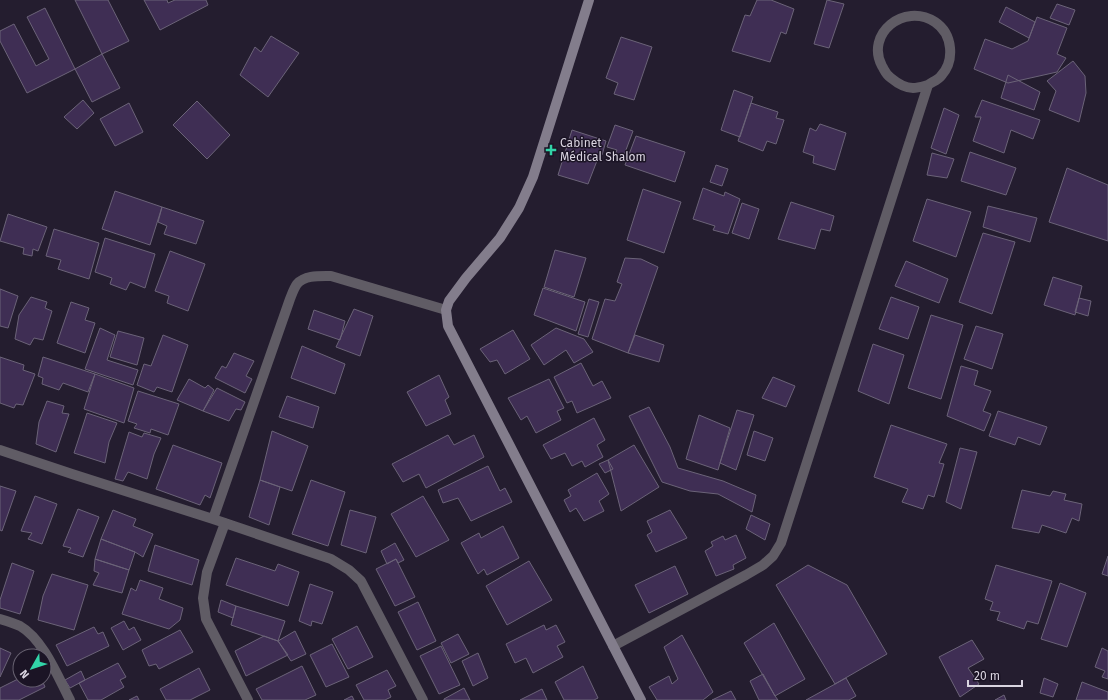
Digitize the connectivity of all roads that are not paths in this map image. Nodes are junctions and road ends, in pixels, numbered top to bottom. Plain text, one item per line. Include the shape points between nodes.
1 (589, 0) edge
2 (928, 85) junction
3 (446, 310) junction
4 (0, 450) edge
5 (214, 519) junction
6 (224, 523) junction
7 (0, 619) edge
8 (613, 646) junction
9 (70, 700) edge
10 (248, 700) edge
11 (423, 700) edge
12 (641, 700) edge

1 - 3 street via 533,177 519,208 500,238 456,290
2 - 2 street via 941,76 949,64 950,49 946,34 936,22 922,16 907,15 893,21 883,32 878,46 879,62 886,75 899,84 913,88
2 - 8 street via 781,543 773,556 752,571
3 - 5 street via 331,276 306,278 297,284
3 - 8 street via 448,326
4 - 5 street
5 - 6 street
6 - 10 street via 207,572 203,598 206,619
6 - 11 street via 330,559 349,570 361,581
7 - 9 street via 21,626 34,637
8 - 12 street

